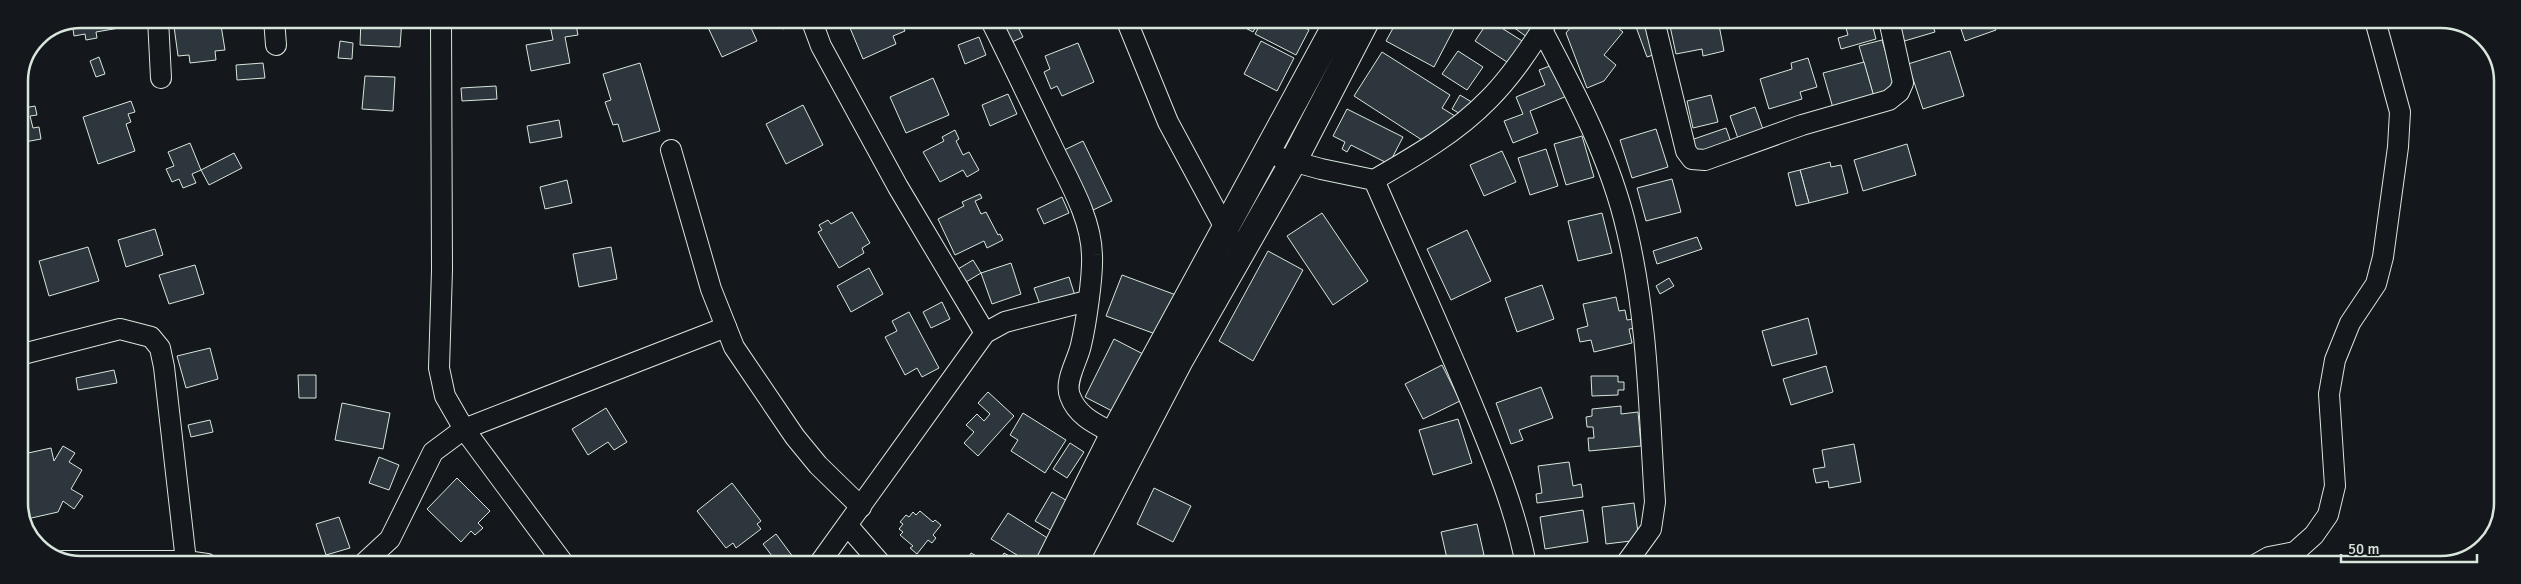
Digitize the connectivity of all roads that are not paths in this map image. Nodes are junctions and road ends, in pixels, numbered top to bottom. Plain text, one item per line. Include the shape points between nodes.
1 (158, 27) edge
2 (275, 27) edge
3 (441, 27) edge
4 (814, 27) edge
5 (994, 27) edge
6 (1129, 27) edge
7 (1335, 27) edge
8 (1363, 27) edge
9 (1544, 27) edge
10 (1546, 27) edge
11 (1656, 27) edge
12 (1891, 27) edge
13 (2377, 27) edge
14 (276, 45) dead end
15 (161, 78) dead end
16 (671, 150) dead end
17 (1266, 153) junction
18 (1293, 162) junction
19 (1374, 180) junction
20 (1226, 230) junction
21 (1240, 253) junction
22 (1088, 301) junction
23 (726, 327) junction
24 (985, 333) junction
25 (28, 354) edge
26 (464, 429) junction
27 (1124, 439) junction
28 (861, 507) junction
29 (848, 526) junction
30 (185, 556) edge
31 (372, 556) edge
32 (558, 556) edge
33 (825, 556) edge
34 (874, 556) edge
35 (1053, 556) edge
36 (1077, 556) edge
37 (1524, 556) edge
38 (1632, 556) edge
39 (2274, 556) edge

1 - 15 street
2 - 14 street
3 - 26 street via 439,368 445,396
4 - 24 street via 821,46 898,187
5 - 22 street via 1075,194 1089,234 1093,256
6 - 20 street via 1168,122
7 - 17 main road
8 - 18 main road
9 - 19 street via 1489,99 1454,130
10 - 38 street via 1610,174 1628,232 1642,319 1655,502 1651,529
11 - 12 street via 1686,151 1692,159 1705,160 1802,125 1889,100 1899,92 1903,83
13 - 39 street via 2400,112 2383,257 2376,284 2350,323 2334,360 2329,394 2335,486 2328,515 2314,535 2295,552
16 - 23 street via 711,289
17 - 18 street
17 - 20 main road
18 - 19 street
18 - 21 main road
19 - 37 street via 1502,478
20 - 21 street
20 - 27 main road
21 - 27 main road
22 - 24 street via 1005,322
22 - 27 street via 1069,394 1075,407 1093,424
23 - 26 street
23 - 28 street via 734,347 795,436 818,465
24 - 28 street
25 - 30 street via 120,329 151,336 160,348 164,366
26 - 31 street via 433,452 390,539
26 - 32 street
27 - 35 main road
27 - 36 main road
28 - 29 street
29 - 33 street
29 - 34 street

